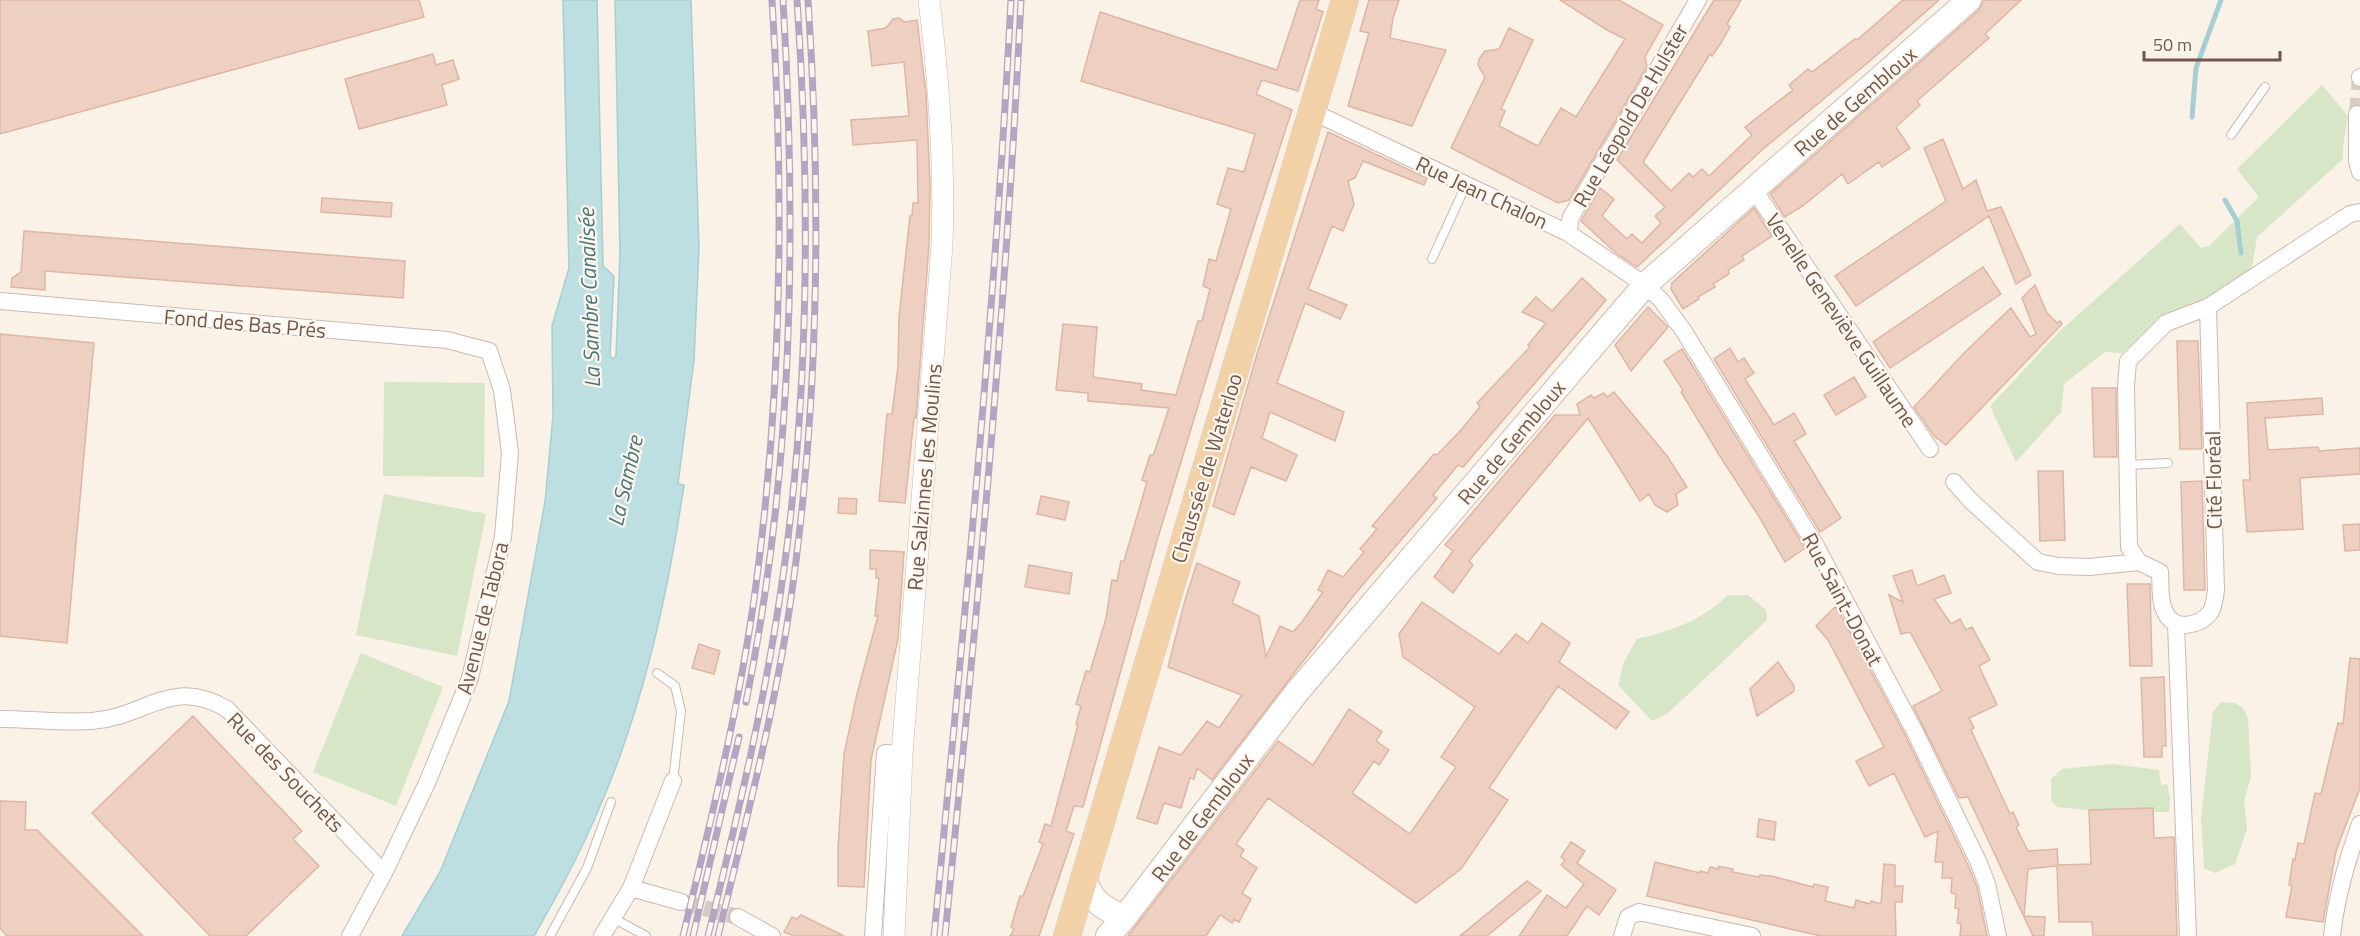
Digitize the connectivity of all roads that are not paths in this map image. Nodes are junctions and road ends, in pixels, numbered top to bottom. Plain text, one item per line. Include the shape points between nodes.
1 (929, 0) edge
2 (1346, 0) edge
3 (1698, 0) edge
4 (1969, 0) edge
5 (2265, 87) dead end
6 (1313, 112) junction
7 (2357, 114) dead end
8 (2231, 135) dead end
9 (2360, 172) edge
10 (1466, 185) junction
11 (1754, 190) junction
12 (2360, 212) edge
13 (1568, 233) junction
14 (1432, 259) dead end
15 (1645, 285) junction
16 (0, 301) edge
17 (2208, 308) junction
18 (489, 351) joint
19 (1930, 448) dead end
20 (2168, 463) dead end
21 (2128, 465) junction
22 (1954, 482) dead end
23 (2139, 562) junction
24 (2176, 624) junction
25 (657, 673) dead end
26 (0, 719) edge
27 (902, 754) junction
28 (674, 781) joint
29 (611, 802) dead end
30 (2360, 824) edge
31 (384, 873) junction
32 (1084, 879) junction
33 (631, 888) junction
34 (681, 902) tunnel mouth
35 (613, 918) junction
36 (738, 918) tunnel mouth
37 (1116, 927) edge
38 (350, 936) edge
39 (550, 936) edge
40 (602, 936) edge
41 (646, 936) edge
42 (772, 936) edge
43 (873, 936) edge
44 (894, 936) edge
45 (1067, 936) edge
46 (1622, 936) edge
47 (1752, 936) edge
48 (1998, 936) edge
49 (2188, 936) edge
50 (2332, 936) edge

1 - 27 street, Rue Salzinnes les Moulins via 940,112 944,214
2 - 6 main road, Chaussée de Waterloo
3 - 13 street, Rue Léopold De Hulster via 1571,217
4 - 11 main road, Rue de Gembloux
5 - 8 lane
6 - 10 street, Rue Jean Chalon
6 - 32 main road, Chaussée de Waterloo
7 - 9 street
10 - 13 street, Rue Jean Chalon
10 - 14 lane
11 - 15 main road, Rue de Gembloux
11 - 19 street, Venelle Geneviève Guillaume
12 - 17 street via 2350,214
13 - 15 street, Rue Jean Chalon
15 - 37 main road, Rue de Gembloux via 1297,692
15 - 48 street, Rue Saint-Donat via 1683,330 1816,546 1978,861
16 - 18 street, Fond des Bas Prés via 447,340
17 - 21 street via 2166,323 2128,361
17 - 24 street, Cité Floréal via 2216,590 2211,611 2202,620
18 - 31 street, Avenue de Tabora via 502,390 510,453 503,537 470,678 427,783
20 - 21 lane
21 - 23 street via 2129,547
22 - 23 street via 2038,562 2089,567
23 - 24 street via 2160,572 2162,606
24 - 49 street
25 - 28 lane via 675,686 681,711
26 - 31 street, Rue des Souchets via 91,721 130,713 169,697 190,695 209,699 227,709
27 - 43 street via 885,753
27 - 44 street, Rue Salzinnes les Moulins
28 - 33 street
29 - 39 lane via 587,868
30 - 50 street via 2334,915
31 - 38 street, Avenue de Tabora
32 - 37 main road via 1090,896
32 - 45 main road, Chaussée de Waterloo
33 - 34 street
33 - 35 street
35 - 40 street
35 - 41 lane
36 - 42 street
46 - 47 street via 1628,917 1639,912

